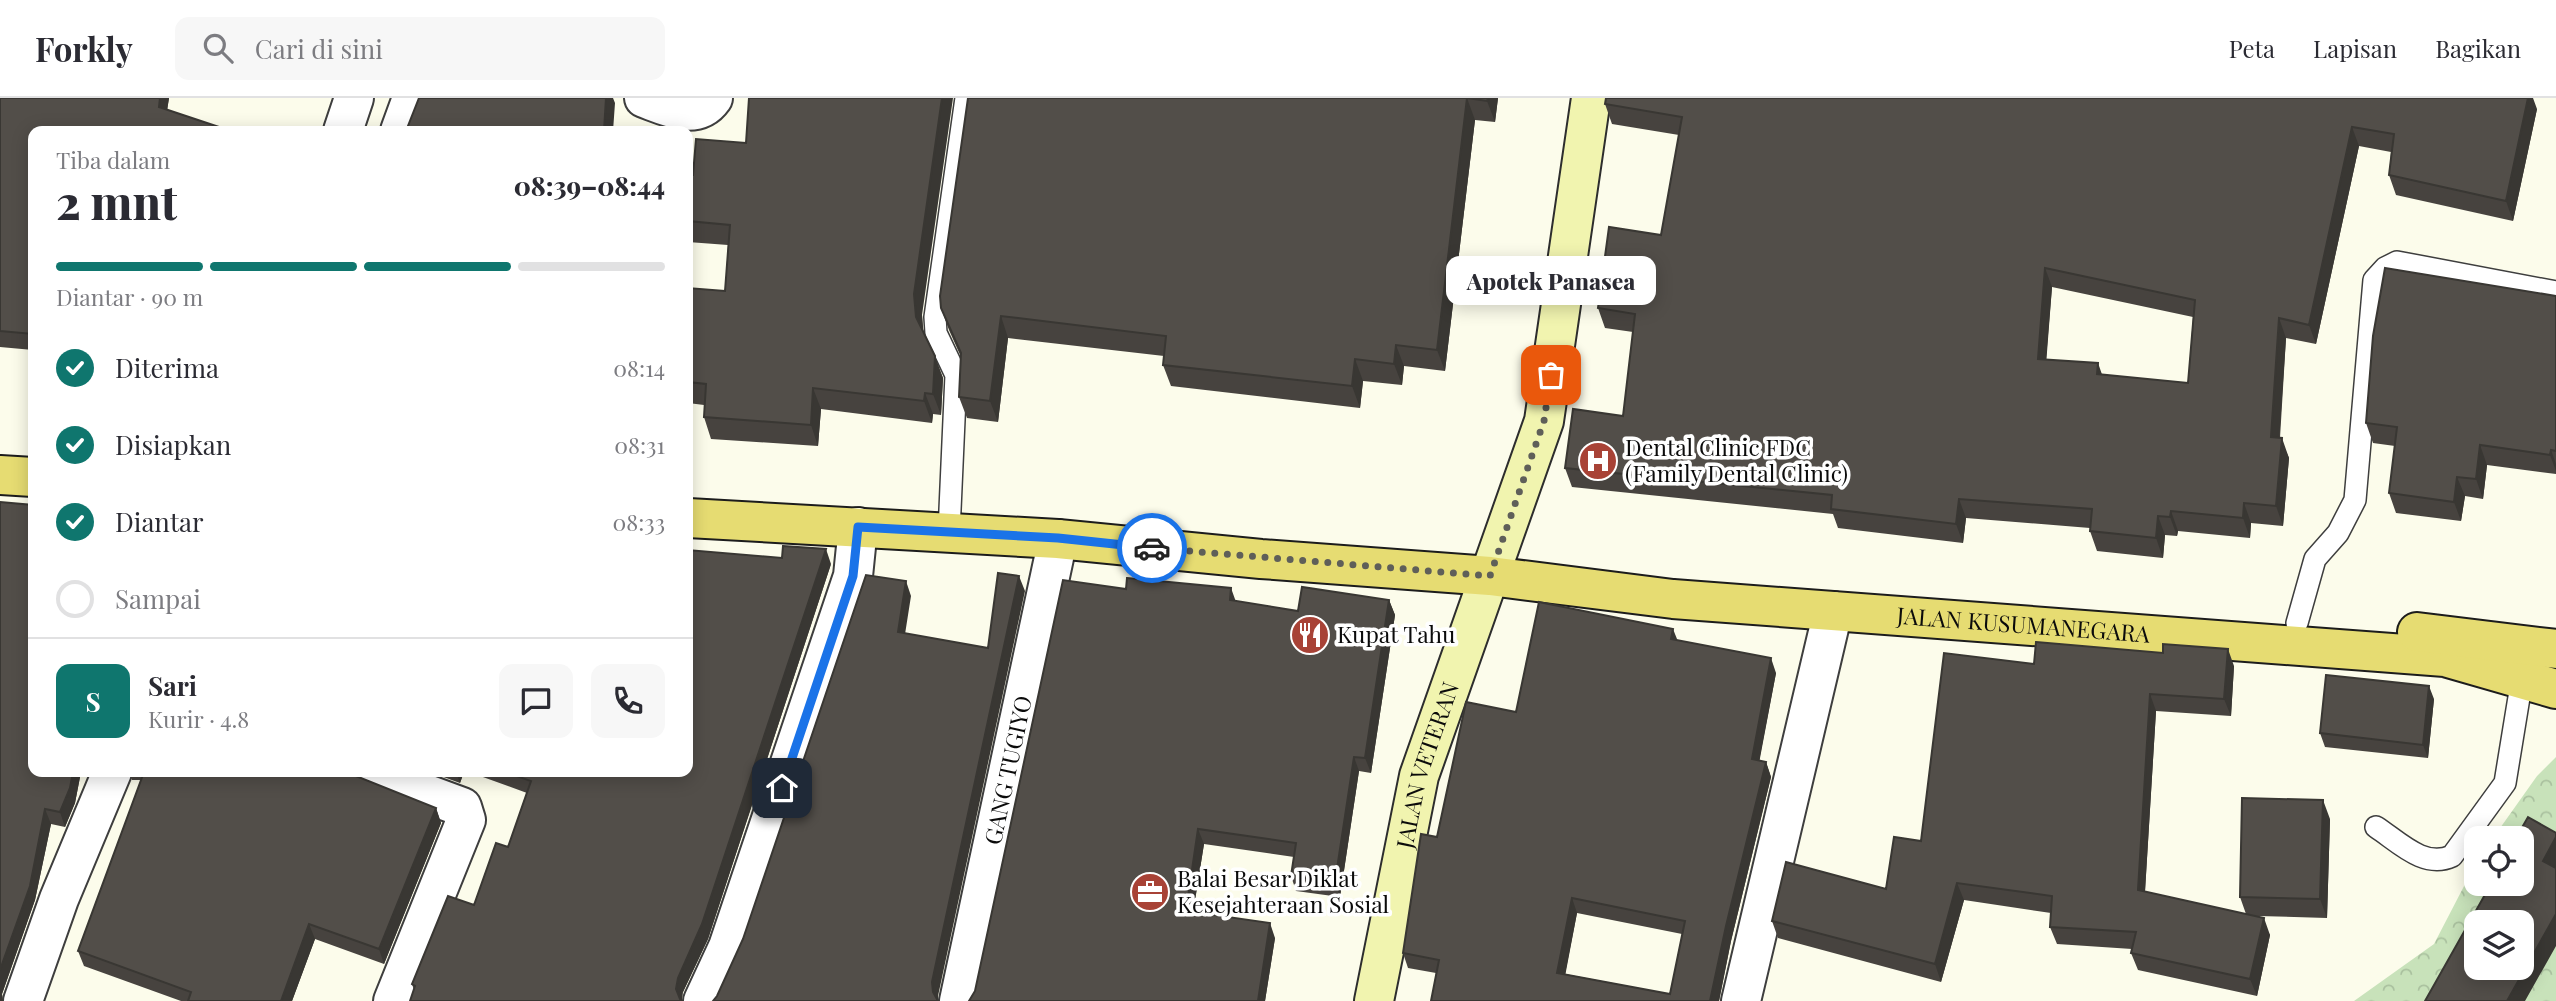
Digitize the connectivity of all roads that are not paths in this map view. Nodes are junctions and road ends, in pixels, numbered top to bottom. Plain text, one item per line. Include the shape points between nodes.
1 (354, 98) edge
2 (412, 98) edge
3 (644, 98) edge
4 (713, 98) edge
5 (966, 98) edge
6 (1591, 98) edge
7 (344, 126) edge
8 (403, 126) edge
9 (2556, 292) edge
10 (0, 475) edge
11 (28, 477) edge
12 (693, 518) edge
13 (858, 527) junction
14 (949, 532) junction
15 (1058, 538) junction
16 (1490, 576) junction
17 (1833, 611) junction
18 (2297, 623) junction
19 (2556, 649) edge
20 (2539, 684) edge
21 (109, 777) edge
22 (380, 777) edge
23 (2376, 827) dead end
24 (23, 1001) edge
25 (393, 1001) edge
26 (703, 1001) edge
27 (959, 1001) edge
28 (1374, 1001) edge
29 (1741, 1001) edge

1 - 7 street
2 - 8 street
3 - 4 street via 681,111 704,107
5 - 14 lane via 935,317 936,333 956,375
6 - 16 main road, JALAN VETERAN via 1544,421
9 - 18 lane via 2397,262 2374,280 2355,500 2338,533 2315,559
10 - 11 main road
12 - 13 main road, JALAN KUSUMANEGARA
13 - 14 main road, JALAN KUSUMANEGARA
13 - 26 street via 853,576 728,947
14 - 15 main road, JALAN KUSUMANEGARA
15 - 16 main road, JALAN KUSUMANEGARA
15 - 27 street, GANG TUGIYO
16 - 17 main road, JALAN KUSUMANEGARA via 1673,599
16 - 18 main road, JALAN KUSUMANEGARA via 1675,578
16 - 28 main road, JALAN VETERAN via 1419,776
17 - 20 main road, JALAN KUSUMANEGARA via 2445,657
17 - 29 street
18 - 19 main road, JALAN KUSUMANEGARA via 2459,634
20 - 23 lane via 2505,783 2452,856 2439,862 2425,859
21 - 24 street
22 - 25 street via 461,807 466,820

